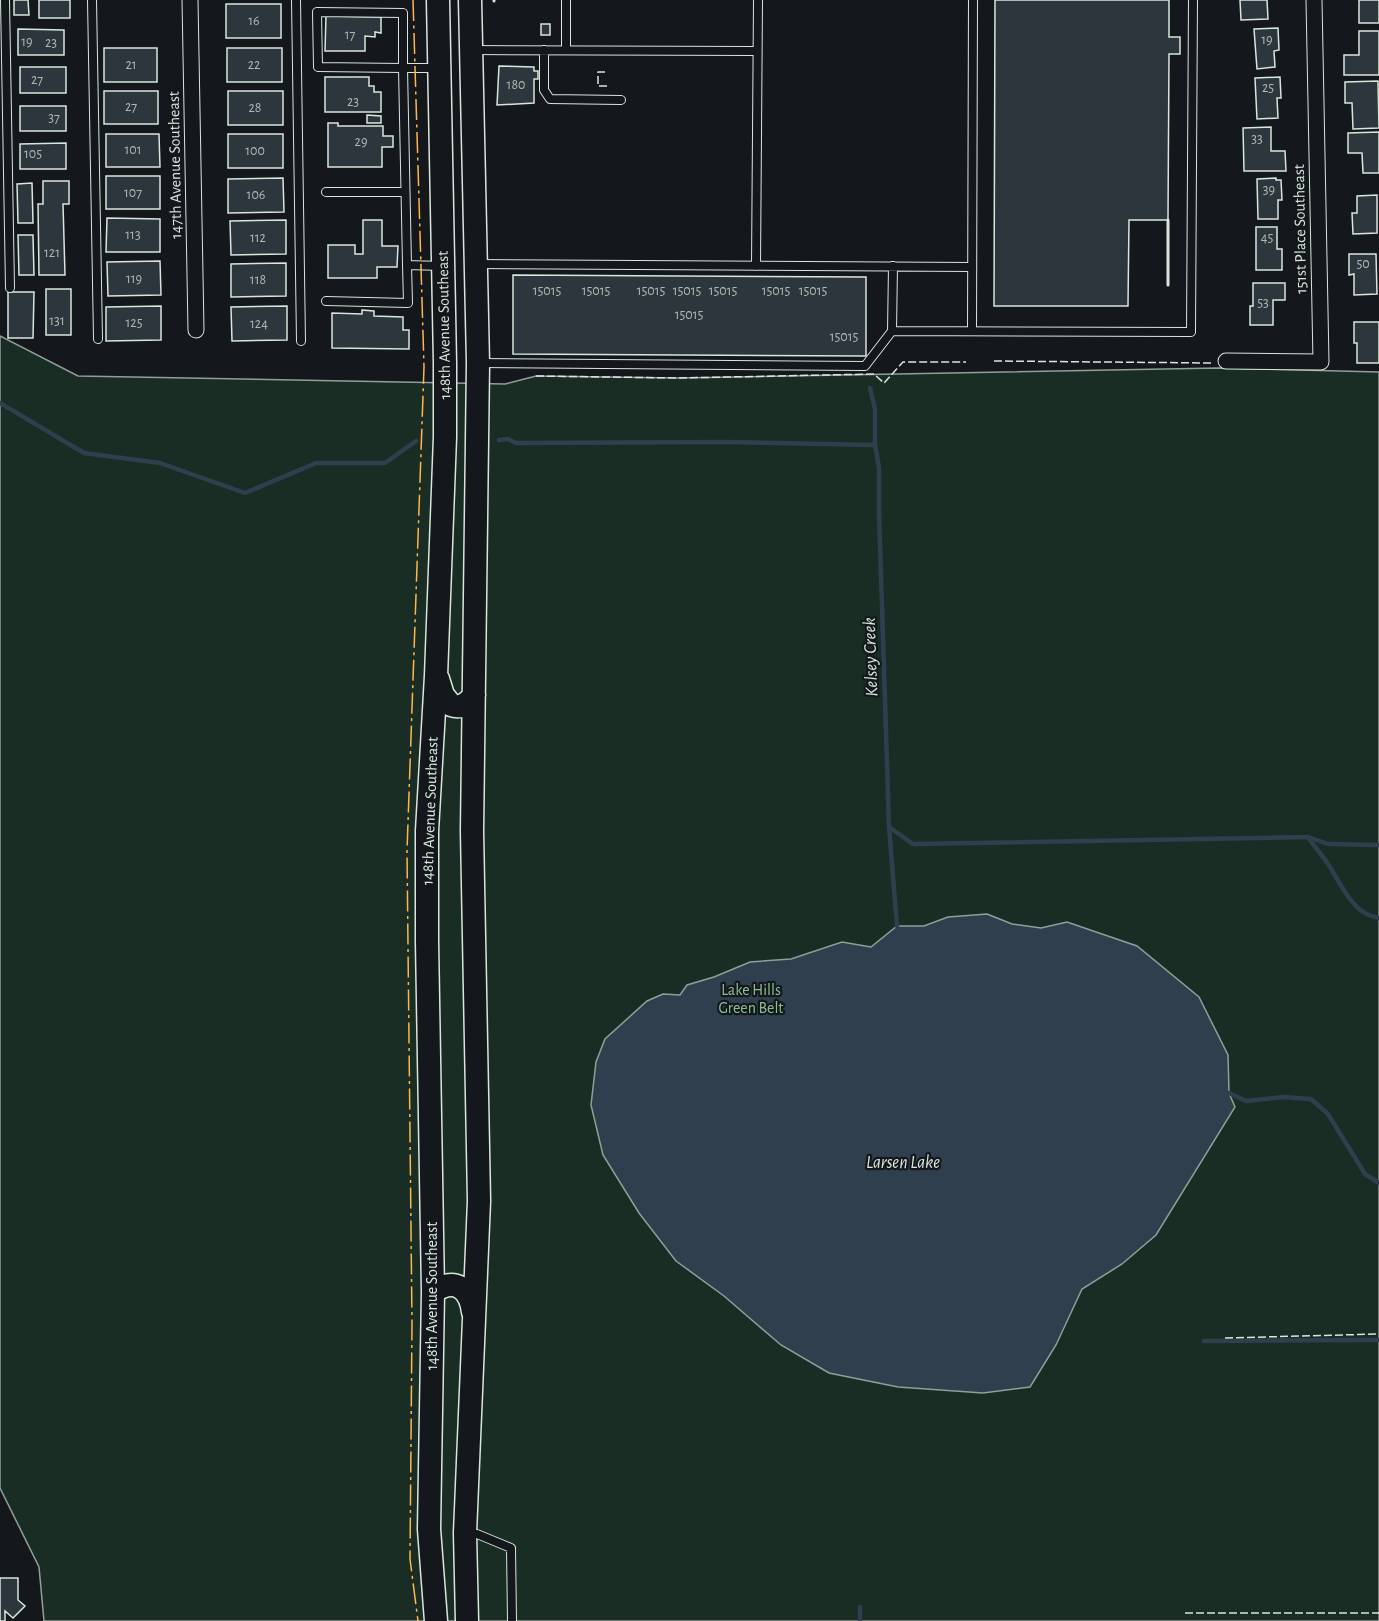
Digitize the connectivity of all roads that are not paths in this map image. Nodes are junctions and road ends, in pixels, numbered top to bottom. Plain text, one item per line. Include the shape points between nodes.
1 (5, 0) edge
2 (92, 0) edge
3 (189, 0) edge
4 (296, 0) edge
5 (438, 0) edge
6 (470, 0) edge
7 (566, 0) edge
8 (758, 0) edge
9 (973, 0) edge
10 (1193, 0) edge
11 (1314, 0) edge
12 (471, 50) junction
13 (544, 50) junction
14 (566, 50) junction
15 (757, 51) junction
16 (403, 68) junction
17 (439, 68) junction
18 (621, 100) dead end
19 (326, 192) dead end
20 (405, 192) junction
21 (476, 264) junction
22 (407, 265) junction
23 (443, 266) junction
24 (756, 266) junction
25 (893, 266) junction
26 (972, 267) junction
27 (10, 288) dead end
28 (326, 301) dead end
29 (196, 330) dead end
30 (892, 331) junction
31 (972, 331) junction
32 (98, 339) dead end
33 (301, 341) dead end
34 (1226, 361) dead end
35 (478, 363) junction
36 (436, 675) junction
37 (474, 695) junction
38 (433, 1292) junction
39 (475, 1329) junction
40 (465, 1533) junction
41 (436, 1621) edge
42 (467, 1621) edge
43 (512, 1621) edge

1 - 27 lane
2 - 32 lane
3 - 29 street, 147th Avenue Southeast
4 - 33 lane
5 - 17 main road, 148th Avenue Southeast
6 - 12 main road, 148th Avenue Southeast
7 - 14 lane
8 - 15 lane
9 - 26 lane
10 - 31 lane via 1191,332
11 - 34 street, 151st Place Southeast via 1321,362
12 - 13 lane
12 - 21 main road, 148th Avenue Southeast
13 - 14 lane
13 - 18 lane via 544,90 550,99
14 - 15 lane
15 - 24 lane
16 - 16 lane via 403,13 317,12 318,67
16 - 17 lane
16 - 20 lane
17 - 23 main road, 148th Avenue Southeast
19 - 20 lane
20 - 22 lane
21 - 24 lane
21 - 35 main road, 148th Avenue Southeast
22 - 23 lane
22 - 28 lane via 408,303
23 - 36 main road, 148th Avenue Southeast via 444,437
24 - 25 lane
25 - 26 lane
25 - 30 lane
26 - 31 lane
30 - 31 lane
30 - 35 lane via 865,366
35 - 37 main road, 148th Avenue Southeast
36 - 37 main road via 443,696 451,705 460,707
36 - 38 main road, 148th Avenue Southeast via 427,831
37 - 39 main road, 148th Avenue Southeast via 471,831 479,1201
38 - 39 main road via 451,1285 468,1294
38 - 41 main road, 148th Avenue Southeast via 429,1529
39 - 40 main road, 148th Avenue Southeast
40 - 42 main road, 148th Avenue Southeast
40 - 43 lane via 512,1548

